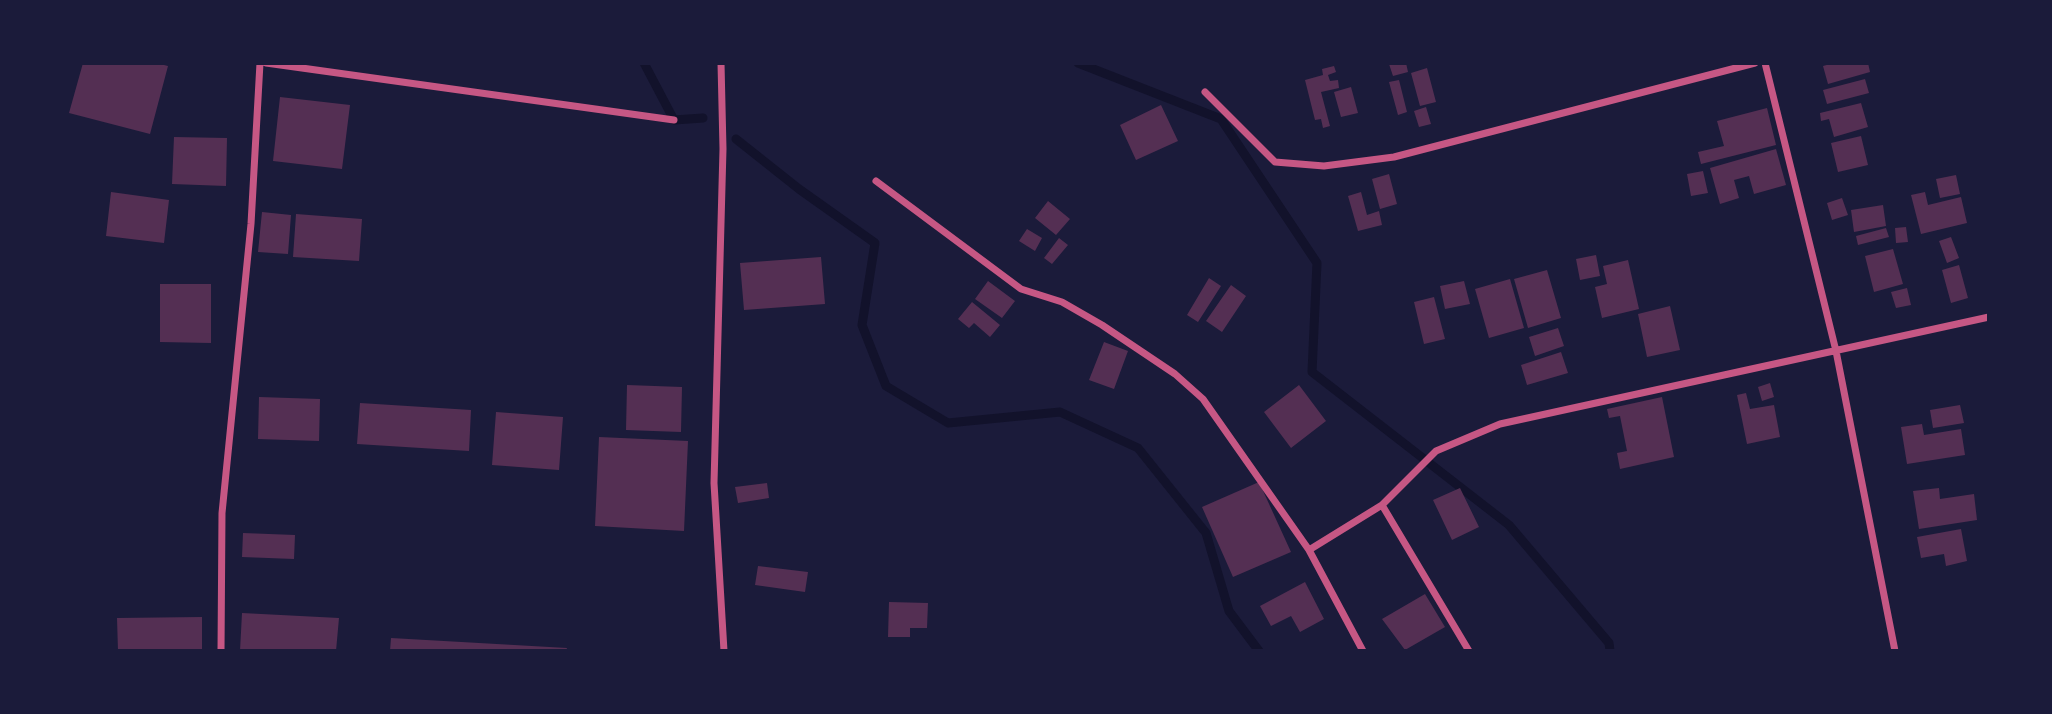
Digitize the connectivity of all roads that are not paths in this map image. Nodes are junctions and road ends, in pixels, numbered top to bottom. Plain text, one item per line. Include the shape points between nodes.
1 (260, 63) edge
2 (266, 63) edge
3 (722, 63) edge
4 (1755, 63) edge
5 (1765, 63) edge
6 (1206, 92) dead end
7 (674, 120) dead end
8 (876, 181) dead end
9 (1989, 317) edge
10 (1836, 351) junction
11 (1382, 505) junction
12 (1310, 550) junction
13 (221, 651) edge
14 (724, 651) edge
15 (1363, 651) edge
16 (1469, 651) edge
17 (1895, 651) edge

1 - 13 street via 251,224 222,513
2 - 7 street
3 - 14 street via 714,483
4 - 6 street via 1394,157 1324,166 1275,162
5 - 10 street
8 - 12 street via 1021,289 1062,302 1175,374 1203,399
9 - 10 street
10 - 11 street via 1500,424 1436,451
10 - 17 street
11 - 12 street
11 - 16 street
12 - 15 street

